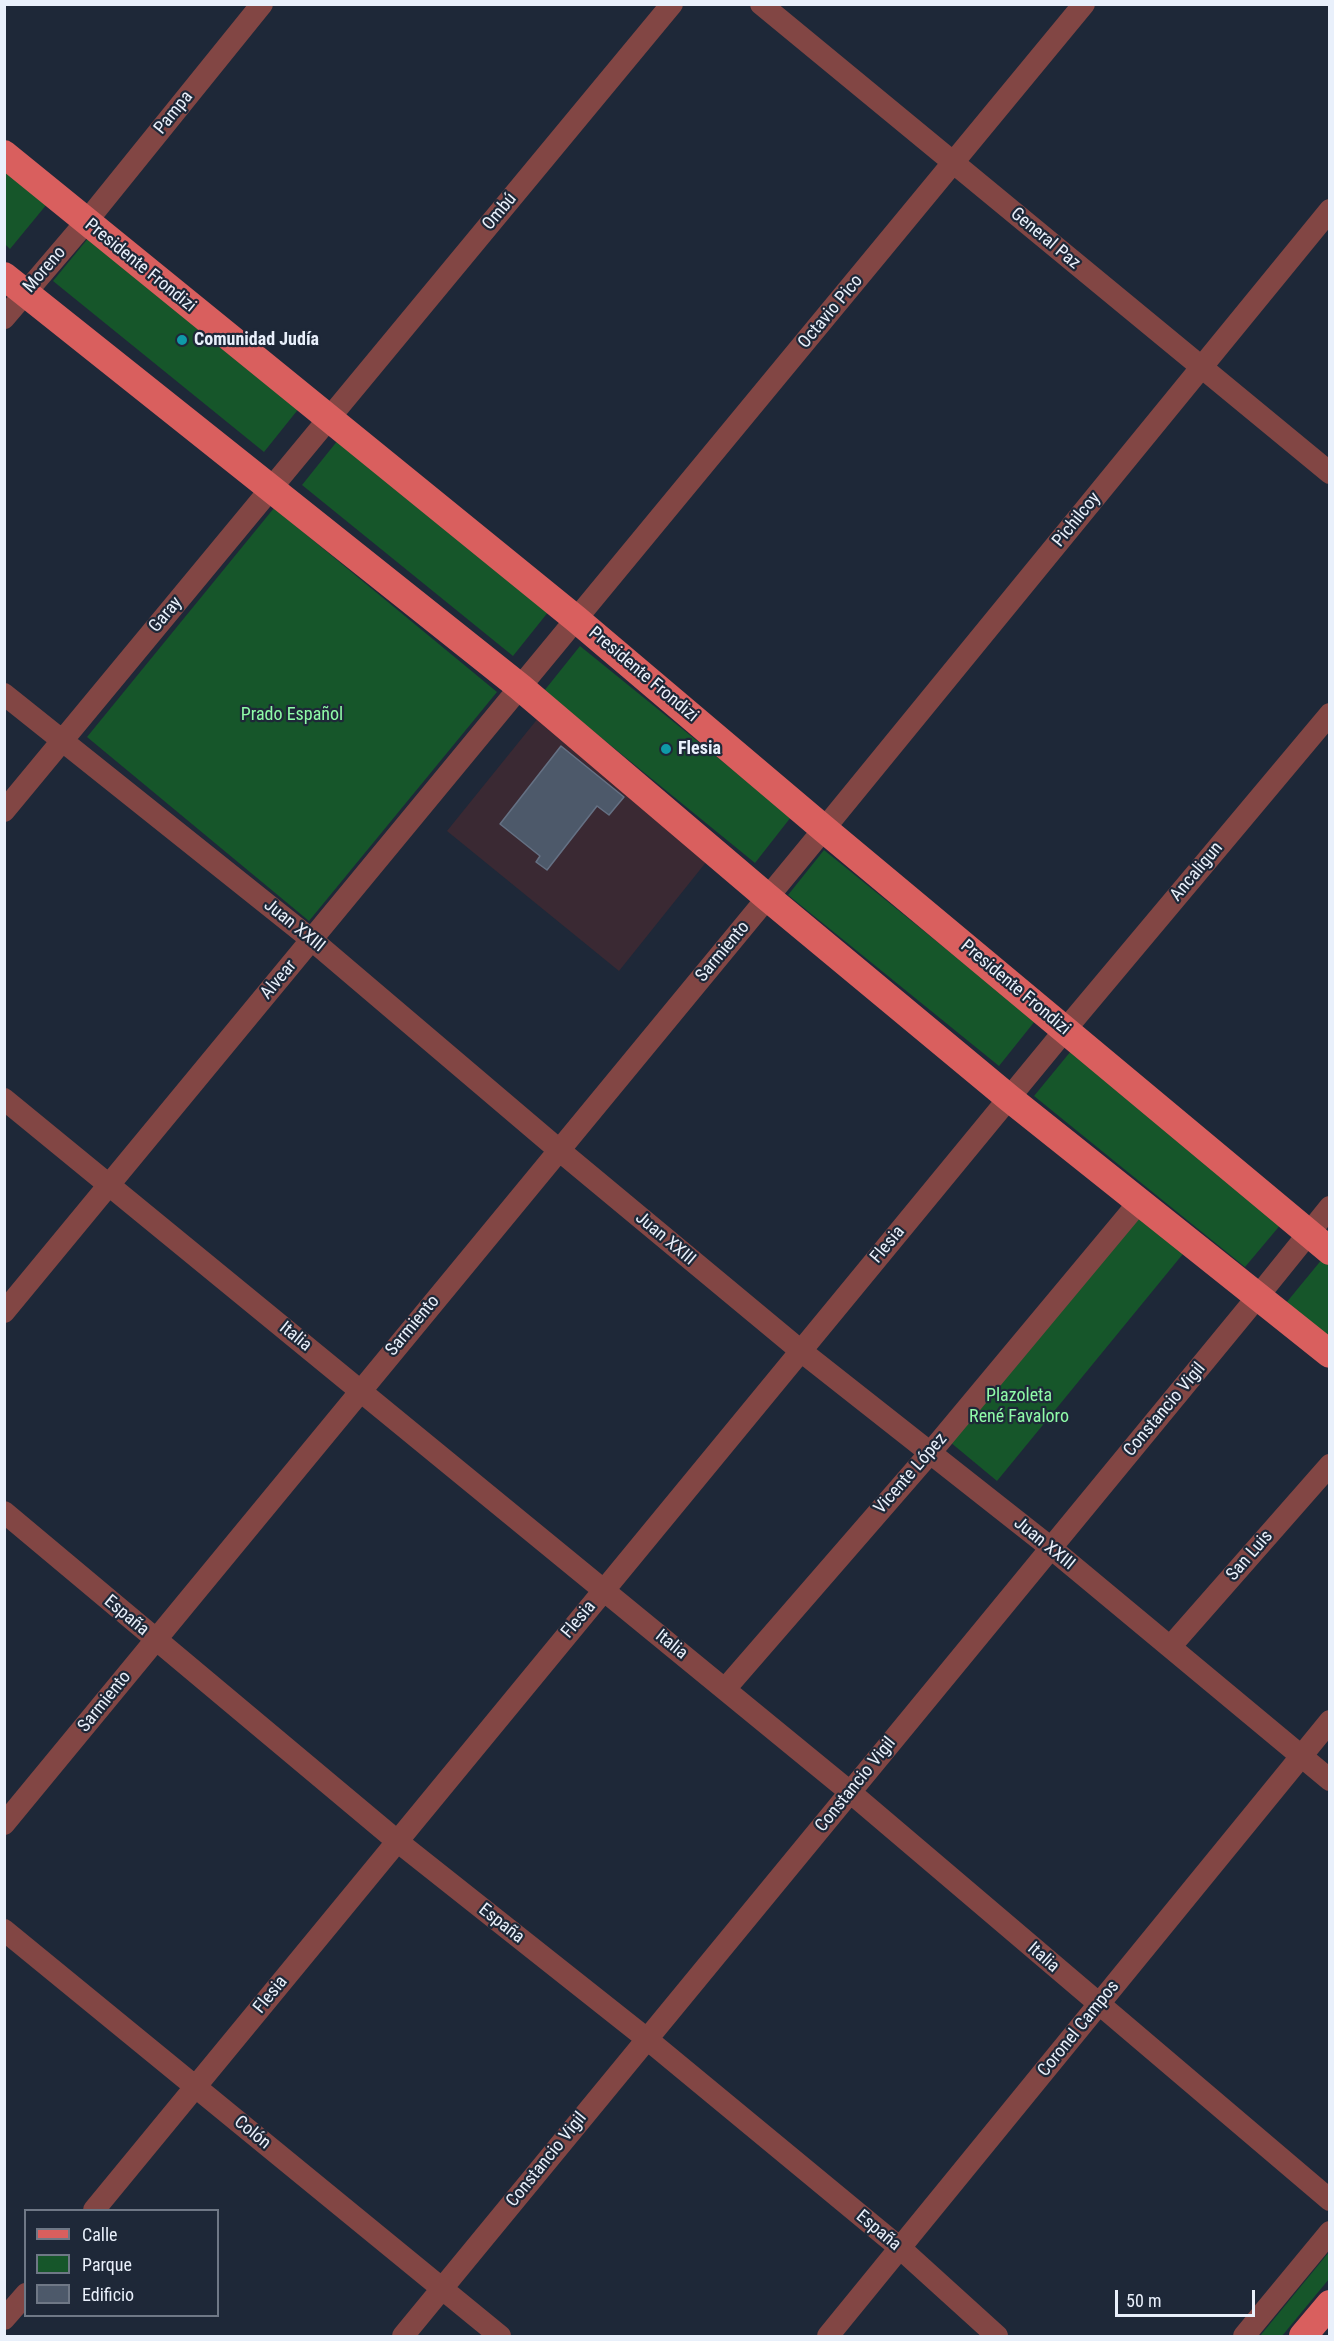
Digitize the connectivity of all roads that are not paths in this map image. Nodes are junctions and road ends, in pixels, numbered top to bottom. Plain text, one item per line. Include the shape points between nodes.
1 (262, 4) edge
2 (672, 4) edge
3 (761, 4) edge
4 (1084, 4) edge
5 (4, 154) edge
6 (954, 163) junction
7 (1329, 210) edge
8 (86, 222) junction
9 (15, 284) edge
10 (4, 318) edge
11 (1202, 368) junction
12 (328, 419) junction
13 (1329, 473) edge
14 (272, 487) junction
15 (576, 619) junction
16 (520, 687) junction
17 (4, 694) edge
18 (1329, 714) edge
19 (63, 740) junction
20 (4, 812) edge
21 (824, 829) junction
22 (767, 897) junction
23 (312, 940) junction
24 (1065, 1030) junction
25 (1010, 1098) junction
26 (4, 1099) edge
27 (559, 1150) junction
28 (110, 1185) junction
29 (1140, 1201) junction
30 (1329, 1207) edge
31 (1308, 1233) junction
32 (1329, 1251) edge
33 (1259, 1296) junction
34 (4, 1312) edge
35 (801, 1351) junction
36 (1329, 1353) edge
37 (360, 1391) junction
38 (930, 1453) junction
39 (1329, 1465) edge
40 (4, 1512) edge
41 (1051, 1548) junction
42 (604, 1590) junction
43 (155, 1640) junction
44 (1170, 1647) junction
45 (725, 1689) junction
46 (1329, 1721) edge
47 (1301, 1755) junction
48 (1329, 1780) edge
49 (850, 1792) junction
50 (4, 1824) edge
51 (396, 1841) junction
52 (4, 1930) edge
53 (1098, 2005) junction
54 (647, 2039) junction
55 (196, 2087) junction
56 (1329, 2200) edge
57 (96, 2209) edge
58 (1329, 2232) edge
59 (900, 2248) junction
60 (442, 2289) junction
61 (24, 2296) edge
62 (1329, 2304) edge
63 (4, 2319) edge
64 (403, 2337) edge
65 (500, 2337) edge
66 (828, 2337) edge
67 (997, 2337) edge
68 (1244, 2337) edge
69 (1303, 2337) edge

1 - 8 street, Pampa
2 - 12 street, Ombú
3 - 6 street, General Paz
4 - 6 street, Octavio Pico
5 - 8 main road, Presidente Frondizi
6 - 11 street, General Paz
6 - 15 street, Octavio Pico
7 - 11 street, Pichilcoy
8 - 9 street, Moreno
8 - 12 main road, Presidente Frondizi
9 - 10 street, Moreno
9 - 14 main road
11 - 13 street, General Paz
11 - 21 street, Pichilcoy
12 - 14 street, Garay
12 - 15 main road, Presidente Frondizi
14 - 16 main road
14 - 19 street, Garay
15 - 16 street, Alvear
15 - 21 main road, Presidente Frondizi
16 - 22 main road
16 - 23 street, Alvear
17 - 19 street, Juan XXIII
18 - 24 street, Ancaligun
19 - 20 street, Garay
19 - 23 street, Juan XXIII
21 - 22 street, Sarmiento
21 - 24 main road, Presidente Frondizi
22 - 25 main road
22 - 27 street, Sarmiento
23 - 27 street, Juan XXIII
23 - 28 street, Alvear
24 - 25 street, Flesia
24 - 31 main road, Presidente Frondizi
25 - 29 main road
25 - 35 street, Flesia
26 - 28 street, Italia
27 - 35 street, Juan XXIII
27 - 37 street, Sarmiento
28 - 34 street, Alvear
28 - 37 street, Italia
29 - 33 main road
29 - 38 street, Vicente López
30 - 31 street, Constancio Vigil
31 - 32 main road, Presidente Frondizi
31 - 33 street, Constancio Vigil
33 - 36 main road
33 - 41 street, Constancio Vigil
35 - 38 street, Juan XXIII
35 - 42 street, Flesia
37 - 42 street, Italia
37 - 43 street, Sarmiento
38 - 41 street, Juan XXIII
38 - 45 street, Vicente López
39 - 44 street, San Luis
40 - 43 street, España
41 - 44 street, Juan XXIII
41 - 49 street, Constancio Vigil
42 - 45 street, Italia
42 - 51 street, Flesia
43 - 50 street, Sarmiento
43 - 51 street, España
44 - 47 street, Juan XXIII
45 - 49 street, Italia
46 - 47 street, Coronel Campos
47 - 48 street, Juan XXIII
47 - 53 street, Coronel Campos
49 - 53 street, Italia
49 - 54 street, Constancio Vigil
51 - 54 street, España
51 - 55 street, Flesia
52 - 55 street, Colón
53 - 56 street, Italia
53 - 59 street, Coronel Campos
54 - 59 street, España
54 - 60 street, Constancio Vigil
55 - 57 street, Flesia
55 - 60 street, Colón
58 - 68 street
59 - 66 street, Coronel Campos
59 - 67 street, España
60 - 64 street, Constancio Vigil
60 - 65 street, Colón
61 - 63 street
62 - 69 main road

